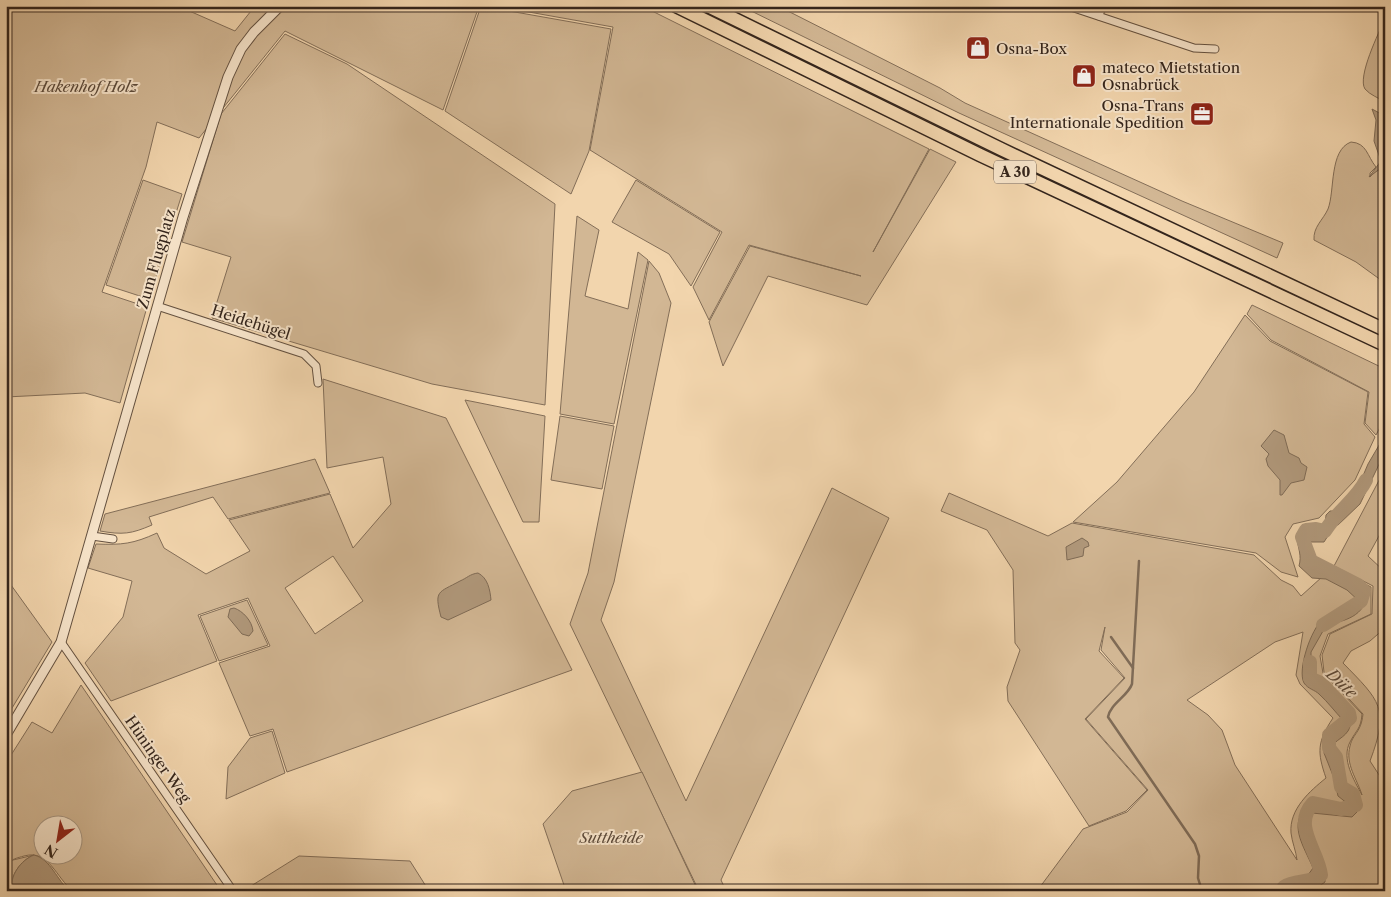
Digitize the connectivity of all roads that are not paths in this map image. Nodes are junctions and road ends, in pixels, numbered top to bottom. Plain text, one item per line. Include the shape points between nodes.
1 (280, 6) edge
2 (676, 6) edge
3 (708, 6) edge
4 (1068, 6) edge
5 (1102, 6) edge
6 (1099, 16) junction
7 (1215, 48) dead end
8 (157, 306) junction
9 (1385, 330) edge
10 (1385, 345) edge
11 (318, 383) dead end
12 (92, 536) junction
13 (113, 539) dead end
14 (61, 642) junction
15 (6, 735) edge
16 (233, 891) edge

1 - 8 street, Zum Flugplatz via 241,48 231,69
2 - 10 highway, A 30 via 998,163
3 - 9 highway, A 30 via 1001,149
4 - 6 street
5 - 6 street
6 - 7 street via 1194,48
8 - 11 street, Heidehügel via 304,354 316,366
8 - 12 street, Zum Flugplatz
12 - 13 street
12 - 14 street, Zum Flugplatz
14 - 15 street, Zum Flugplatz
14 - 16 street, Hüninger Weg

